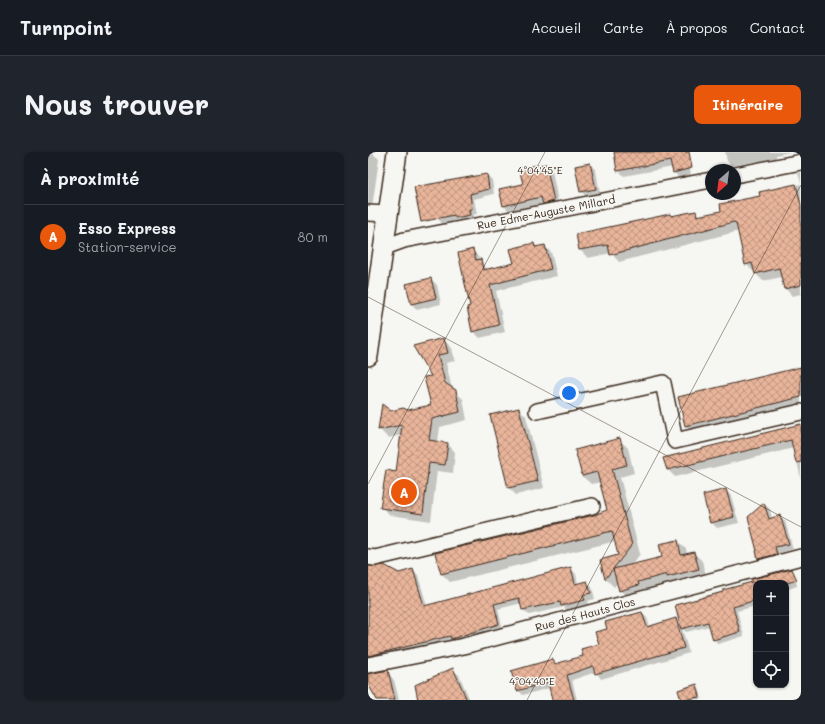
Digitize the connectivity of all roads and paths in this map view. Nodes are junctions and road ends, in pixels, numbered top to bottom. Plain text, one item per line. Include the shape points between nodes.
1 (397, 152) edge
2 (801, 162) edge
3 (741, 174) edge
4 (705, 181) edge
5 (368, 213) edge
6 (387, 214) junction
7 (382, 248) junction
8 (368, 356) edge
9 (537, 411) dead end
10 (801, 412) edge
11 (592, 506) dead end
12 (368, 557) edge
13 (801, 557) edge
14 (368, 665) edge

1 - 6 main road
2 - 3 street
4 - 7 street, Rue Edme-Auguste Millard via 404,240
5 - 6 street
6 - 7 main road
7 - 8 main road
9 - 10 street via 662,383 675,441
11 - 12 street via 375,558
13 - 14 street, Rue des Hauts Clos via 464,646

